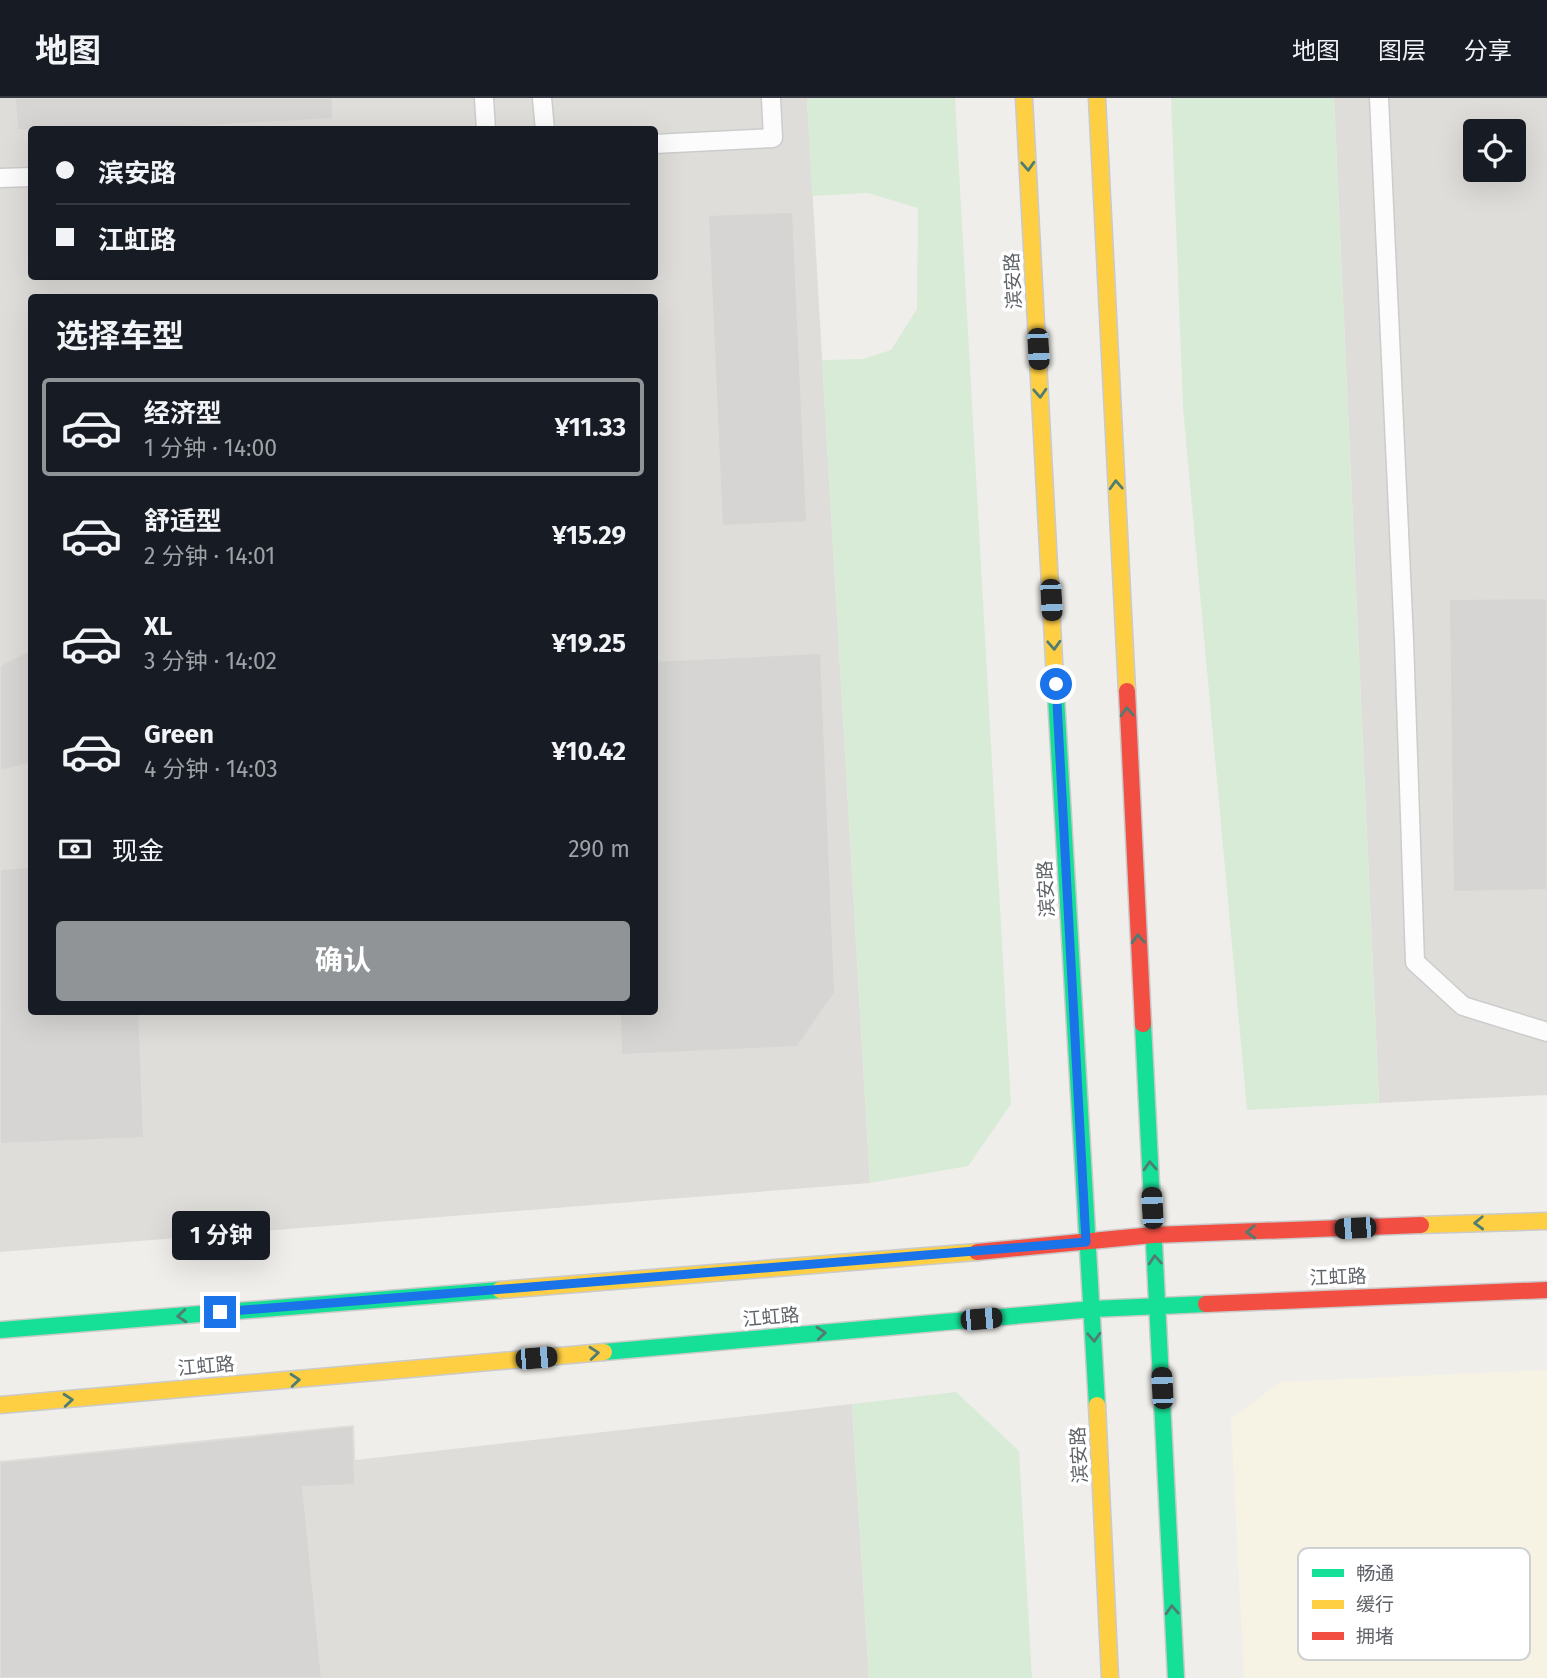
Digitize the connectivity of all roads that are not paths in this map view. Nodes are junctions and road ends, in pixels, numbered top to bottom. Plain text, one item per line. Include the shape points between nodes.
1 (485, 98) edge
2 (542, 98) edge
3 (771, 98) edge
4 (1024, 98) edge
5 (1097, 98) edge
6 (1379, 98) edge
7 (486, 126) edge
8 (545, 126) edge
9 (658, 144) edge
10 (28, 177) edge
11 (0, 178) edge
12 (1547, 1032) edge
13 (1547, 1221) edge
14 (1153, 1235) junction
15 (1086, 1242) junction
16 (1547, 1290) edge
17 (1158, 1305) junction
18 (1093, 1310) junction
19 (0, 1330) edge
20 (0, 1405) edge
21 (1110, 1678) edge
22 (1175, 1678) edge

1 - 7 lane
2 - 8 lane
3 - 9 lane via 773,138
4 -> 15 main road, 滨安路
14 -> 5 main road
6 - 12 lane via 1415,962 1463,1006
10 - 11 lane
13 -> 14 main road
14 - 15 main road
17 -> 14 main road
15 - 18 main road, 滨安路
15 -> 19 main road
16 - 17 main road, 江虹路
17 - 18 main road, 江虹路
22 -> 17 main road
20 -> 18 main road, 江虹路
18 -> 21 main road, 滨安路

